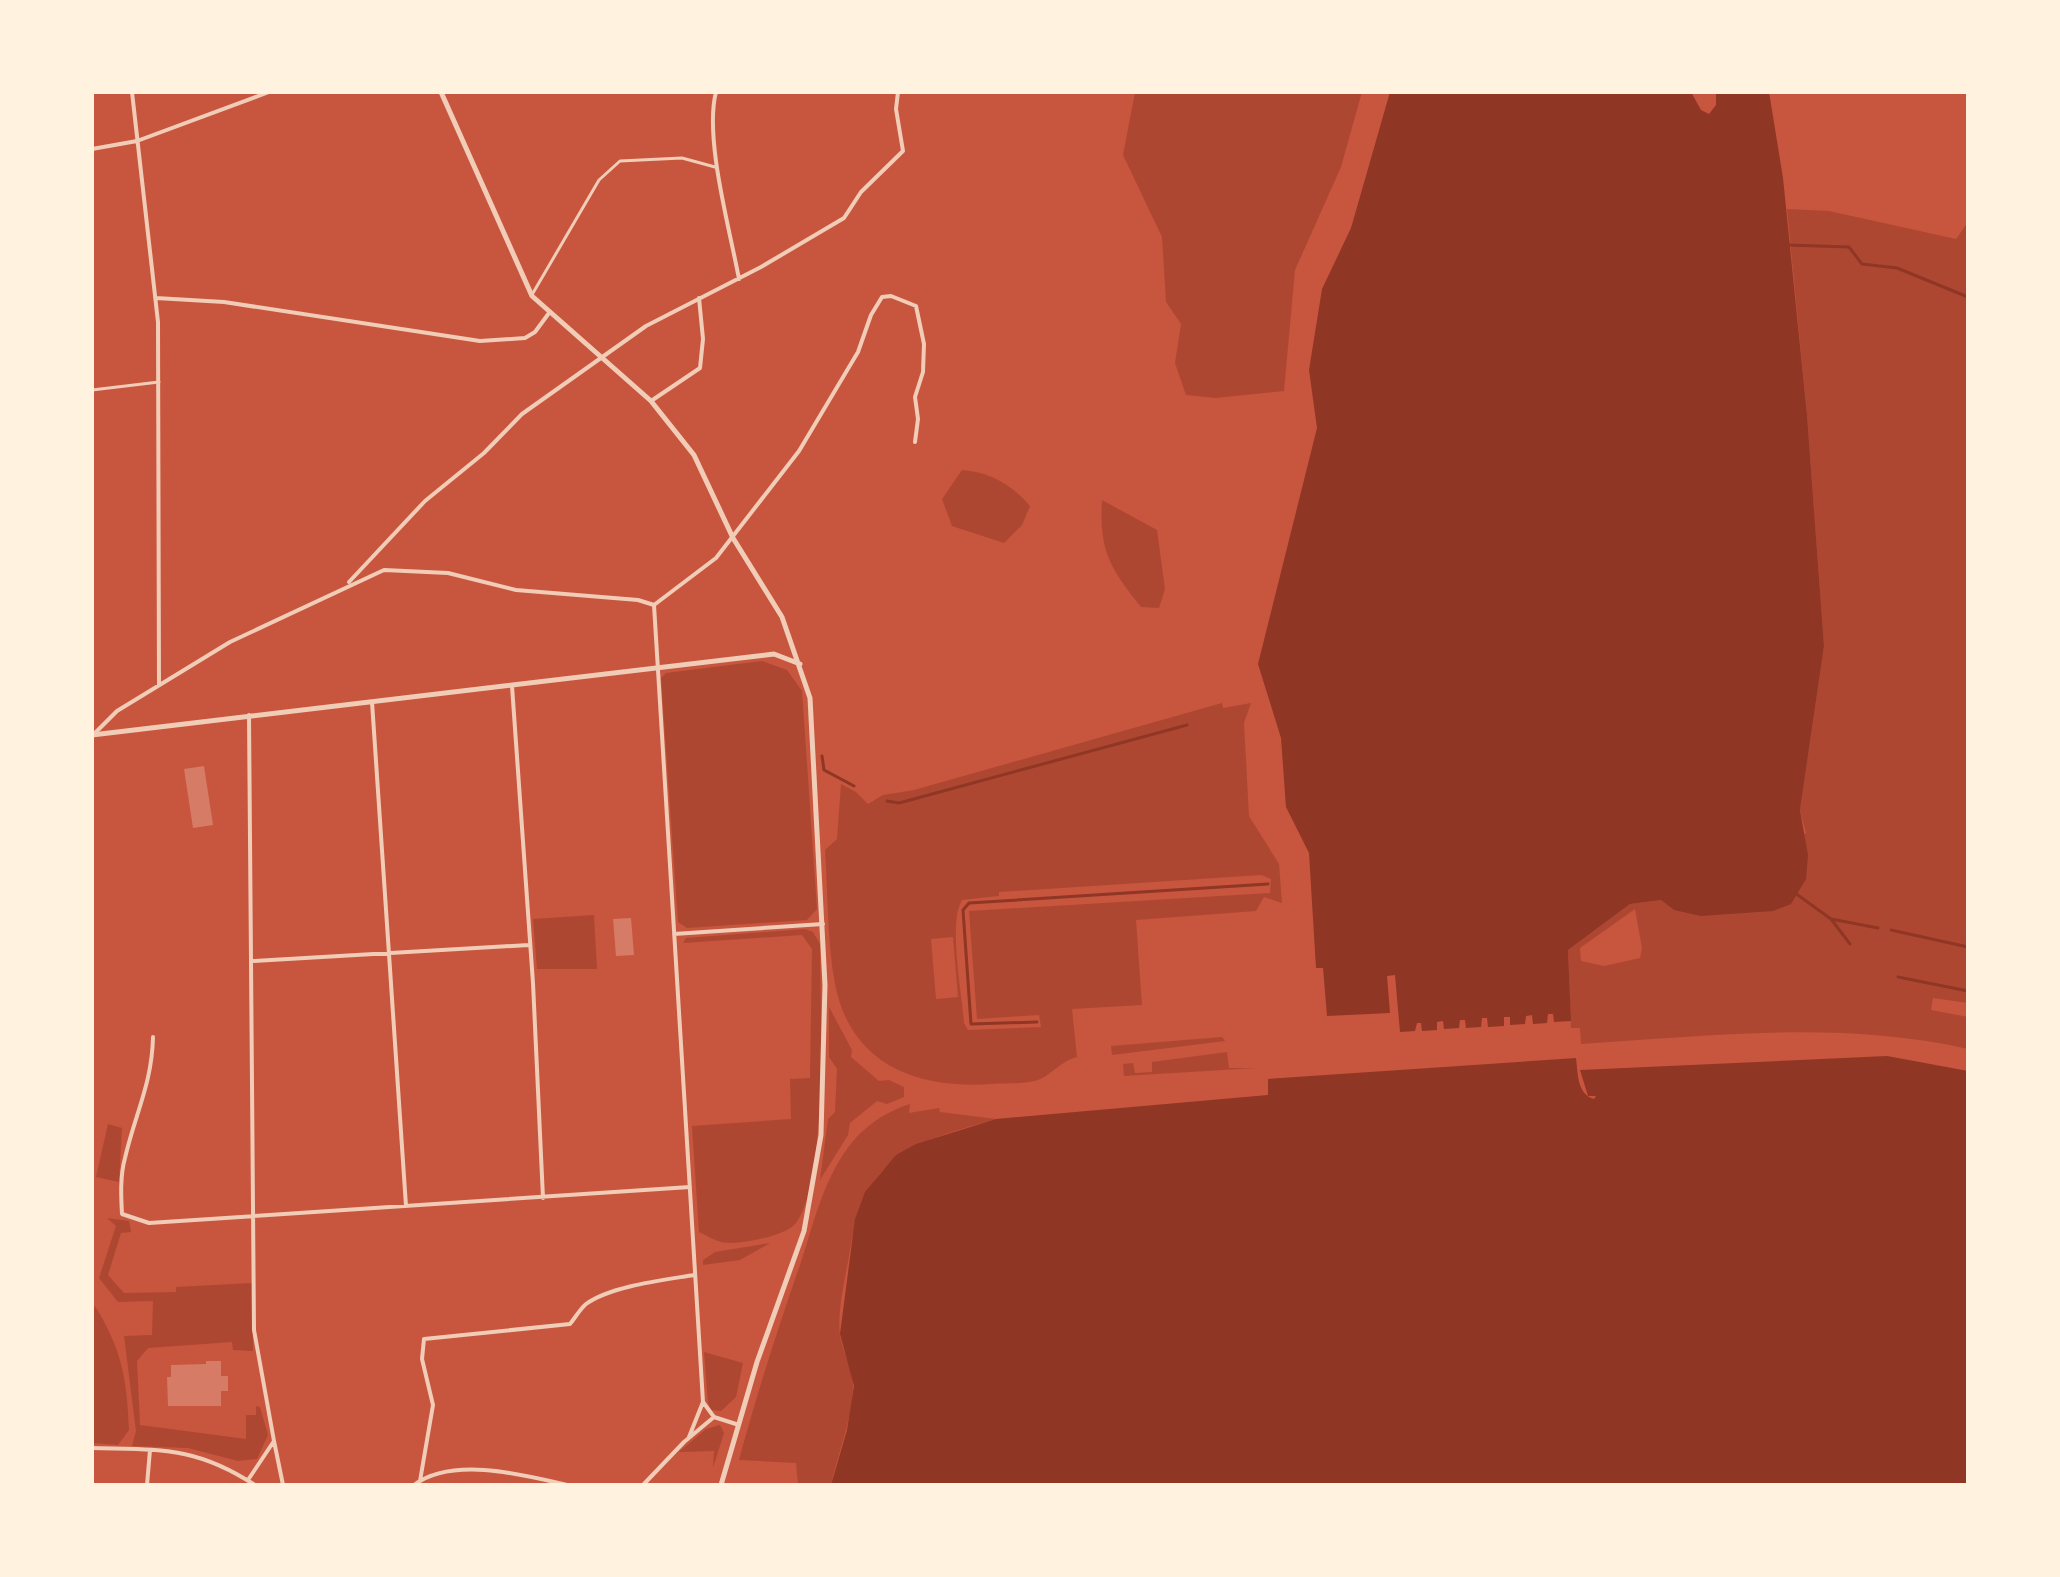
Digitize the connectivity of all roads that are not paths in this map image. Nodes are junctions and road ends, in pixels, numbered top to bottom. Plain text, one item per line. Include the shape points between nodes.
1 (132, 92) edge
2 (269, 92) edge
3 (441, 92) edge
4 (716, 92) edge
5 (898, 92) edge
6 (137, 141) junction
7 (92, 149) edge
8 (719, 168) junction
9 (739, 279) junction
10 (532, 296) junction
11 (156, 298) junction
12 (699, 298) junction
13 (549, 313) junction
14 (603, 356) junction
15 (159, 382) junction
16 (92, 390) edge
17 (651, 401) junction
18 (915, 442) dead end
19 (733, 538) junction
20 (345, 586) junction
21 (654, 605) junction
22 (801, 664) junction
23 (657, 667) junction
24 (512, 684) junction
25 (159, 685) junction
26 (372, 701) junction
27 (249, 715) junction
28 (92, 735) edge
29 (823, 924) junction
30 (674, 934) junction
31 (529, 945) junction
32 (388, 952) junction
33 (253, 961) junction
34 (153, 1037) dead end
35 (690, 1187) junction
36 (543, 1198) junction
37 (406, 1206) junction
38 (256, 1216) junction
39 (694, 1275) junction
40 (703, 1402) junction
41 (714, 1417) junction
42 (739, 1425) junction
43 (689, 1438) junction
44 (274, 1441) junction
45 (92, 1448) edge
46 (150, 1450) junction
47 (248, 1480) junction
48 (420, 1481) junction
49 (147, 1485) edge
50 (255, 1485) edge
51 (283, 1485) edge
52 (414, 1485) edge
53 (567, 1485) edge
54 (643, 1485) edge
55 (721, 1485) edge

1 - 6 street
2 - 6 street
3 - 10 street
4 - 8 street via 712,107
5 - 9 street via 900,156 861,192 844,218
6 - 7 street
6 - 11 street
8 - 9 street
8 - 10 street via 682,158 620,161 599,180
9 - 12 street
10 - 13 street
11 - 13 street via 224,302 480,341 525,338
11 - 15 street
12 - 14 street
12 - 17 street via 700,368
13 - 14 street
14 - 17 street
14 - 20 street via 522,414 425,501
15 - 16 street
15 - 25 street
17 - 19 street via 694,455
18 - 19 street via 915,397 924,344 916,306 891,296 878,300 834,394 799,451
19 - 21 street via 695,577
19 - 22 street via 777,607
20 - 21 street via 404,568 516,590
20 - 25 street via 230,642
21 - 23 street
22 - 23 street via 774,654
22 - 29 street via 813,732
23 - 24 street
23 - 30 street
24 - 26 street
24 - 31 street
25 - 28 street via 117,711
26 - 27 street
26 - 32 street
27 - 28 street
27 - 33 street
29 - 30 street
29 - 42 street via 818,1159 804,1231
30 - 35 street
31 - 32 street
31 - 36 street
32 - 33 street
32 - 37 street
33 - 38 street
34 - 38 street via 150,1083 124,1160 122,1214 149,1223
35 - 36 street
35 - 39 street
36 - 37 street
37 - 38 street
38 - 44 street via 254,1330
39 - 40 street
39 - 48 street via 596,1299 570,1324 424,1339 422,1359 433,1405
40 - 41 street
40 - 43 street
41 - 42 street
41 - 43 street
42 - 55 street
43 - 54 street
44 - 47 street
44 - 51 street
45 - 46 street
46 - 47 street via 191,1454
46 - 49 street
47 - 50 street
48 - 52 street
48 - 53 street via 479,1469

